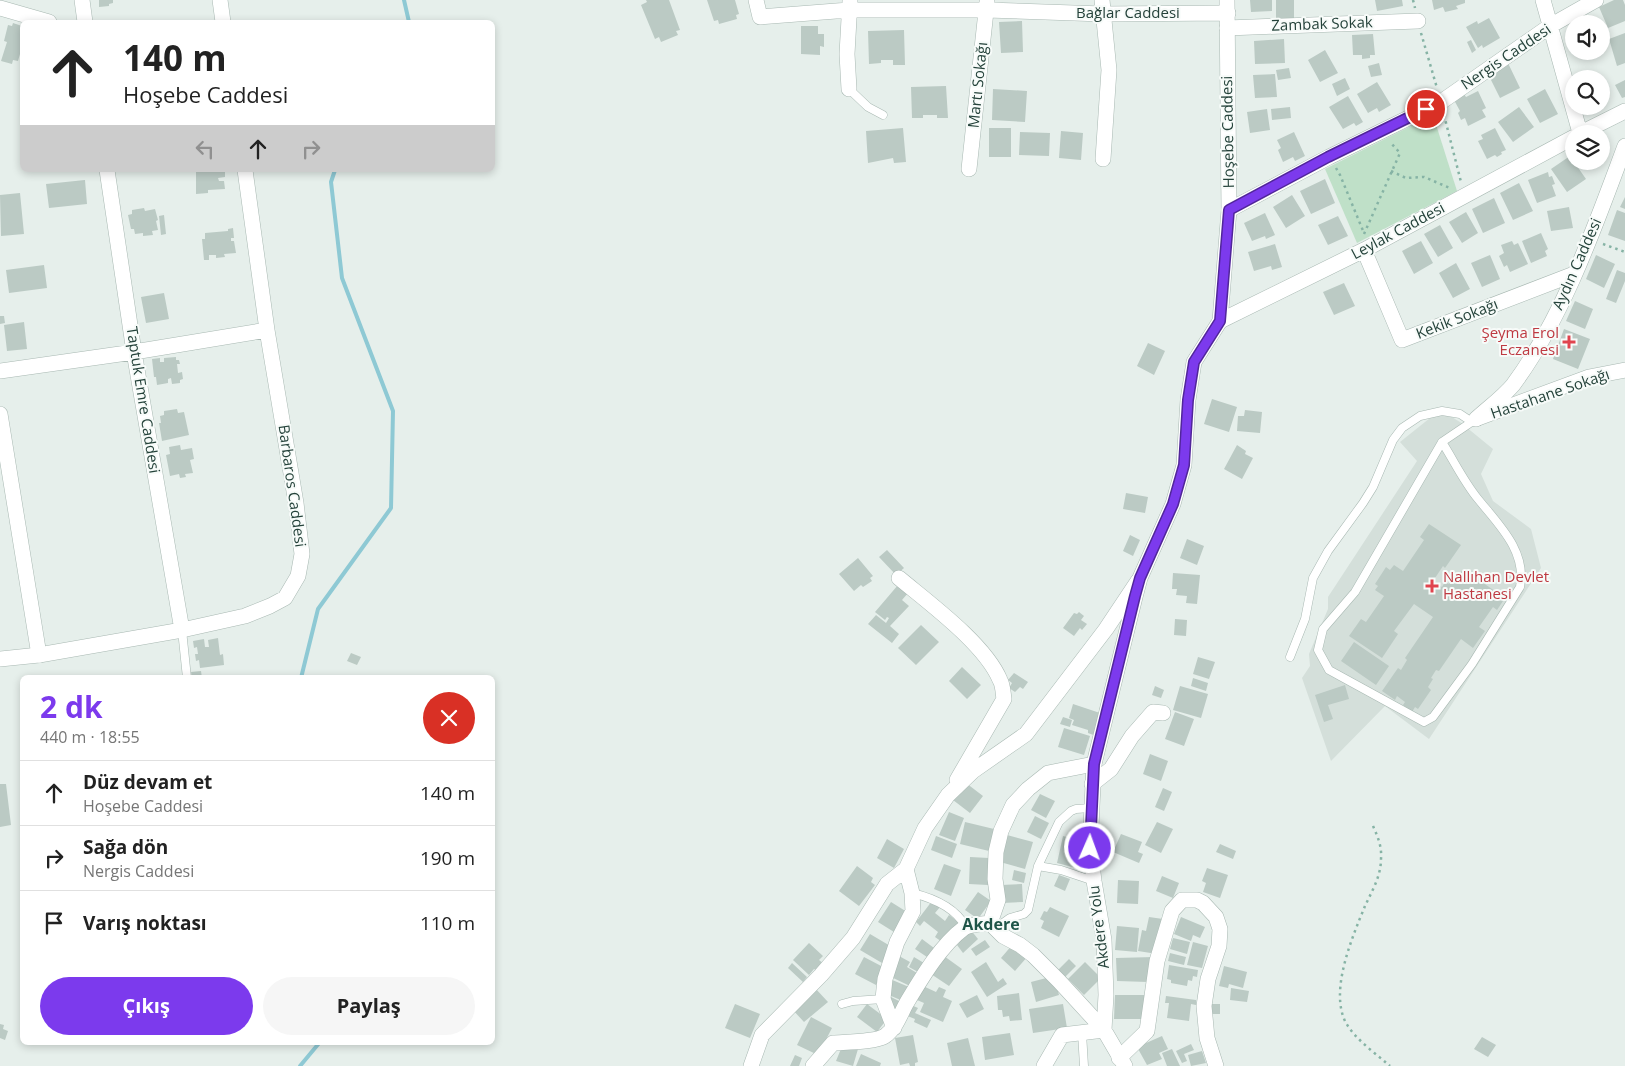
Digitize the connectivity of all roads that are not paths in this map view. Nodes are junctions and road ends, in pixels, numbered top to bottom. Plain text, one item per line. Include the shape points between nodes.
1 (82, 0) edge
2 (220, 0) edge
3 (756, 0) edge
4 (1543, 0) edge
5 (1596, 0) edge
6 (849, 5) edge
7 (987, 5) edge
8 (1102, 7) edge
9 (0, 8) edge
10 (1227, 14) edge
11 (42, 20) edge
12 (85, 20) edge
13 (223, 20) edge
14 (1418, 21) dead end
15 (1550, 26) junction
16 (849, 89) joint
17 (1625, 111) edge
18 (884, 115) dead end
19 (1578, 125) edge
20 (1596, 125) edge
21 (1565, 142) edge
22 (1625, 146) edge
23 (1103, 159) dead end
24 (969, 169) dead end
25 (107, 172) edge
26 (245, 172) edge
27 (1229, 210) junction
28 (1366, 243) junction
29 (1574, 274) junction
30 (1220, 321) junction
31 (267, 330) junction
32 (134, 352) junction
33 (1625, 370) edge
34 (0, 371) edge
35 (0, 414) edge
36 (1474, 420) junction
37 (1442, 442) junction
38 (899, 578) dead end
39 (1140, 578) junction
40 (182, 630) junction
41 (39, 654) junction
42 (1290, 657) dead end
43 (0, 659) edge
44 (187, 675) edge
45 (1163, 713) dead end
46 (1094, 764) junction
47 (1092, 784) junction
48 (948, 795) junction
49 (1092, 808) junction
50 (1038, 866) junction
51 (906, 869) junction
52 (1094, 880) junction
53 (912, 893) junction
54 (993, 925) junction
55 (966, 927) junction
56 (883, 999) junction
57 (842, 1004) dead end
58 (894, 1028) junction
59 (1104, 1030) junction
60 (1082, 1033) junction
61 (1122, 1062) edge
62 (751, 1066) edge
63 (813, 1066) edge
64 (1044, 1066) edge
65 (1084, 1066) edge
66 (1216, 1066) edge

1 - 12 street
2 - 13 street
3 - 6 street, Bağlar Caddesi via 760,17
4 - 15 street
5 - 15 street, Nergis Caddesi
6 - 7 street, Bağlar Caddesi
6 - 16 street
7 - 8 street, Bağlar Caddesi
7 - 24 street, Martı Sokağı
8 - 10 street, Bağlar Caddesi
8 - 23 street via 1110,70
9 - 11 street
10 - 14 street, Zambak Sokak
10 - 27 street, Hoşebe Caddesi
15 - 19 street
15 - 27 street, Nergis Caddesi via 1441,102
16 - 18 lane via 868,107
17 - 20 street
21 - 28 street, Leylak Caddesi
22 - 29 street, Aydın Caddesi
25 - 32 street, Taptuk Emre Caddesi
26 - 31 street, Barbaros Caddesi
27 - 30 street, Hoşebe Caddesi
28 - 29 street, Kekik Sokağı via 1402,340
28 - 30 street, Leylak Caddesi
29 - 36 street, Aydın Caddesi via 1546,334 1512,386
30 - 39 street, Hoşebe Caddesi via 1194,362 1184,465 1173,504
31 - 32 street
31 - 40 street, Barbaros Caddesi via 297,511 302,554 298,576 285,598 270,606 245,616
32 - 34 street
32 - 40 street, Taptuk Emre Caddesi
33 - 36 street, Hastahane Sokağı via 1589,377
35 - 41 street
36 - 37 lane
36 - 42 lane via 1442,410 1420,416 1402,428 1363,503 1313,578 1302,632
37 - 37 lane via 1478,499 1505,531 1521,565 1522,580 1472,664 1433,717 1424,722 1329,670 1318,650 1323,629 1355,592
38 - 48 street via 988,657 1001,681 1004,699
39 - 46 street, Akdere Yolu
39 - 48 street via 1106,629 1026,734 973,771
40 - 41 street, Barbaros Caddesi
40 - 44 lane
41 - 43 street, Barbaros Caddesi
45 - 47 street via 1153,712 1132,736 1111,769
46 - 47 street, Akdere Yolu
46 - 54 street via 1048,773 1013,805 996,852 998,900
47 - 49 street, Akdere Yolu
48 - 51 street via 925,828
49 - 50 lane via 1076,809 1062,817
49 - 52 street, Akdere Yolu via 1090,848
50 - 52 lane
50 - 54 lane via 1028,910
51 - 53 street
51 - 62 street via 887,884 853,938 821,975 762,1035
52 - 59 street, Akdere Yolu via 1104,940
53 - 55 lane via 948,908
53 - 56 street via 913,911 897,942 885,979
54 - 55 street
54 - 59 street via 1003,936 1033,955
55 - 58 street via 942,950 920,979
56 - 57 lane
56 - 58 street
58 - 63 street via 877,1040 833,1043
59 - 60 street
59 - 61 street
60 - 64 street via 1062,1035
60 - 65 lane
61 - 66 street via 1147,1031 1158,961 1172,911 1182,900 1197,900 1212,912 1220,929 1220,946 1208,979 1204,1006 1206,1033

